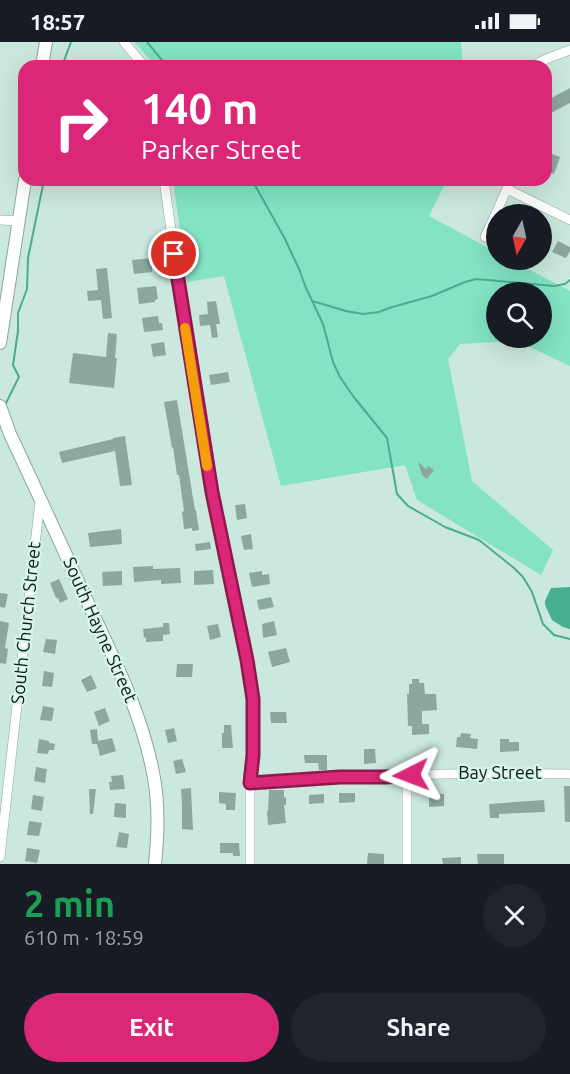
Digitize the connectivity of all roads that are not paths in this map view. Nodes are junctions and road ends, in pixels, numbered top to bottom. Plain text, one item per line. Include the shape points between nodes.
1 (46, 42) edge
2 (124, 42) edge
3 (570, 50) edge
4 (43, 60) edge
5 (139, 60) edge
6 (542, 60) edge
7 (24, 186) edge
8 (165, 186) edge
9 (508, 186) edge
10 (512, 186) edge
11 (0, 220) edge
12 (570, 220) edge
13 (19, 221) junction
14 (485, 237) dead end
15 (0, 343) edge
16 (0, 406) edge
17 (40, 497) junction
18 (570, 774) edge
19 (407, 775) junction
20 (250, 783) junction
21 (0, 857) edge
22 (155, 864) edge
23 (250, 864) edge
24 (407, 864) edge

1 - 4 main road
2 - 5 street
3 - 6 street
7 - 13 main road
8 - 20 street via 212,492 253,699
9 - 14 street
10 - 12 street
11 - 13 street
13 - 15 main road
16 - 17 main road, South Hayne Street
17 - 21 street, South Church Street
17 - 22 main road, South Hayne Street via 140,721 157,807
18 - 19 street, Bay Street
19 - 20 street, Bay Street
19 - 24 street
20 - 23 street

